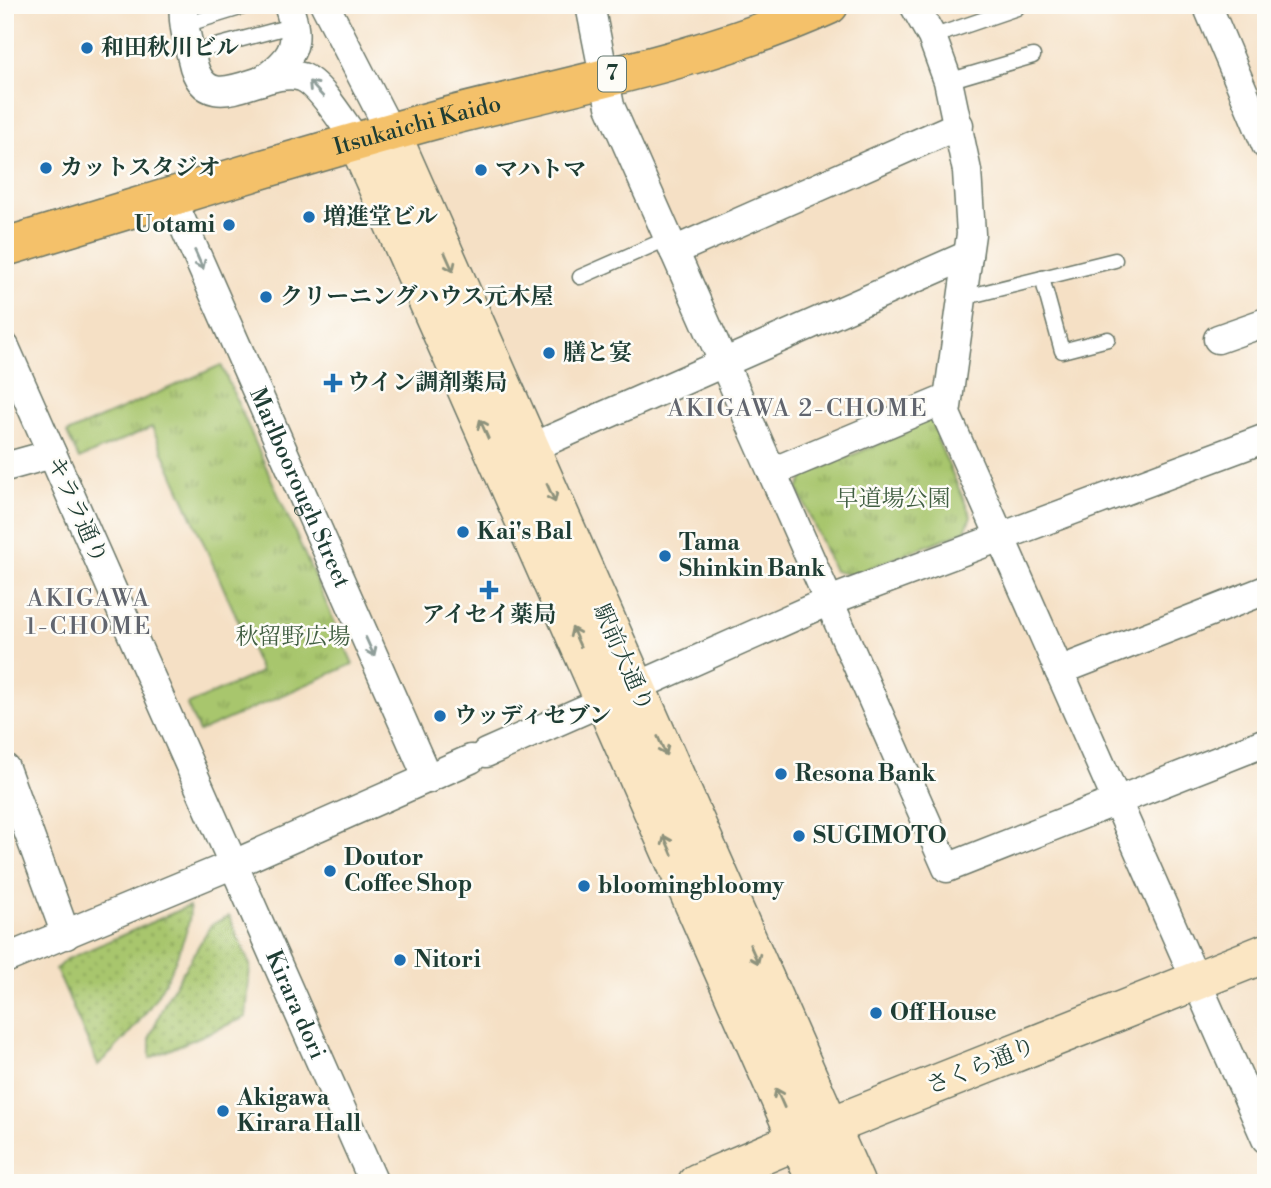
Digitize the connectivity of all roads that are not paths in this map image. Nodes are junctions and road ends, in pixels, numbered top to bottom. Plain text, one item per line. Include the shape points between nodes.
1 (250, 5) edge
2 (325, 5) edge
3 (590, 5) edge
4 (914, 5) edge
5 (1207, 5) edge
6 (1017, 8) dead end
7 (806, 10) edge
8 (184, 15) edge
9 (291, 15) edge
10 (932, 37) junction
11 (190, 53) junction
12 (1033, 56) dead end
13 (604, 76) junction
14 (261, 81) junction
15 (947, 81) junction
16 (959, 125) junction
17 (374, 138) junction
18 (1266, 145) edge
19 (171, 197) junction
20 (672, 244) junction
21 (5, 247) edge
22 (968, 255) junction
23 (1115, 260) dead end
24 (580, 277) dead end
25 (1042, 278) junction
26 (962, 298) junction
27 (1266, 322) edge
28 (1108, 339) dead end
29 (1218, 339) dead end
30 (5, 347) edge
31 (724, 363) junction
32 (946, 399) junction
33 (1266, 438) edge
34 (531, 448) junction
35 (52, 454) junction
36 (5, 467) edge
37 (772, 472) junction
38 (1000, 537) junction
39 (1266, 590) edge
40 (829, 601) junction
41 (1059, 671) junction
42 (620, 694) junction
43 (1266, 741) edge
44 (5, 768) edge
45 (428, 779) junction
46 (1117, 802) junction
47 (234, 864) junction
48 (66, 935) junction
49 (1266, 953) edge
50 (5, 959) edge
51 (1196, 981) junction
52 (814, 1133) junction
53 (1266, 1139) edge
54 (374, 1183) edge
55 (697, 1183) edge
56 (817, 1183) edge
57 (855, 1183) edge

1 - 8 lane
2 - 17 street
3 - 13 street
4 - 10 street
5 - 18 street
6 - 10 lane
7 - 13 main road, Itsukaichi Kaido / 7 via 705,50
8 - 11 street
9 - 11 lane
9 - 14 street via 295,45
10 - 15 street
11 - 14 street via 208,88 222,92
12 - 15 lane
13 - 17 main road, Itsukaichi Kaido / 7
13 - 20 street via 610,106
17 -> 14 street via 306,79 293,75
15 - 16 street
16 - 20 street
16 - 22 street via 967,172
17 - 19 main road, Itsukaichi Kaido / 7
17 -> 34 street, 駅前大通り
42 -> 17 street, 駅前大通り
19 - 21 main road, Itsukaichi Kaido / 7
19 -> 45 street, Marlboorough Street
20 - 24 lane
20 - 31 street
22 - 26 street
22 - 31 street
23 - 25 lane
25 - 26 lane
25 - 28 lane via 1062,351
26 - 32 street
27 - 29 street
30 - 35 street, キララ通り
31 - 34 street
31 - 37 street
32 - 37 street
32 - 38 street via 946,414
33 - 38 street
34 -> 42 street, 駅前大通り
35 - 36 street
35 - 47 street, キララ通り
37 - 40 street via 778,501
38 - 40 street
38 - 41 street
39 - 41 street
40 - 42 street
40 - 46 street via 947,868
41 - 46 street
42 - 45 street
42 - 52 street, 駅前大通り
43 - 46 street
44 - 48 street
45 - 47 street
46 - 51 street
47 - 48 street
47 - 54 street, Kirara dori
48 - 50 street
49 - 51 street, さくら通り
51 - 52 street, さくら通り
51 - 53 street
52 - 55 street, さくら通り
52 - 56 street, 駅前大通り
52 - 57 street, 駅前大通り

